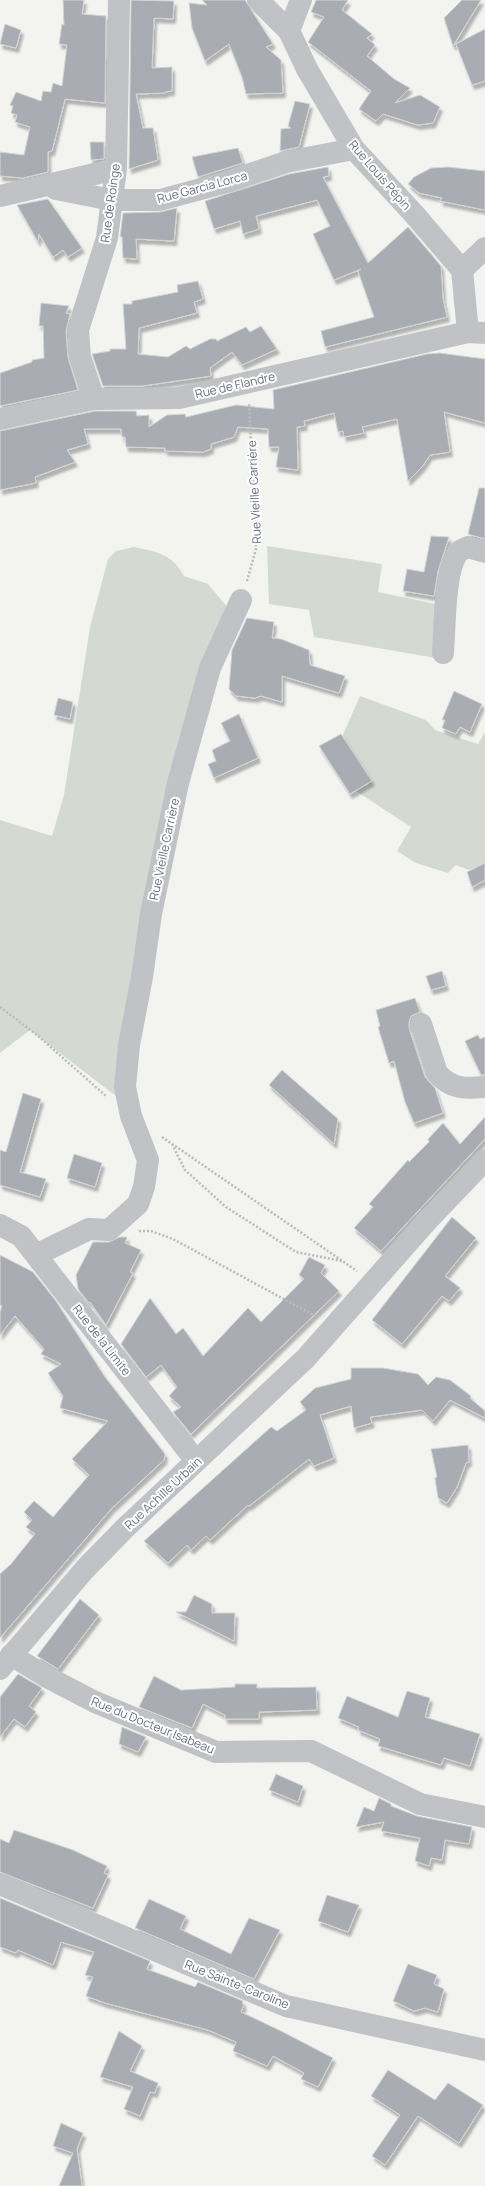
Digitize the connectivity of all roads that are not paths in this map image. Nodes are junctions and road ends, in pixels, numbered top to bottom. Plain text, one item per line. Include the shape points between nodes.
1 (119, 0) edge
2 (258, 0) edge
3 (301, 0) edge
4 (289, 31) junction
5 (354, 149) junction
6 (116, 169) junction
7 (49, 184) junction
8 (0, 196) edge
9 (112, 205) junction
10 (485, 248) edge
11 (462, 270) junction
12 (476, 332) edge
13 (94, 399) junction
14 (0, 419) edge
15 (485, 552) edge
16 (241, 600) road end
17 (443, 653) dead end
18 (421, 1024) dead end
19 (485, 1087) edge
20 (485, 1160) edge
21 (1, 1225) edge
22 (36, 1254) junction
23 (196, 1461) junction
24 (6, 1662) edge
25 (485, 1817) edge
26 (0, 1884) edge
27 (485, 2050) edge

1 - 6 street, Rue de Roinge
2 - 4 street, Rue Louis Pépin
3 - 4 street
4 - 5 street, Rue Louis Pépin via 307,69
5 - 9 street, Rue Garcia Lorca via 286,162 227,182 160,200
5 - 11 street, Rue Louis Pépin
6 - 7 street
6 - 9 street, Rue de Roinge
7 - 8 street
7 - 9 street, Rue Garcia Lorca via 56,189
9 - 13 street, Rue de Roinge via 108,238 78,330 80,357
10 - 11 street
11 - 12 street
12 - 13 street, Rue de Flandre via 179,398
13 - 14 street, Rue de Flandre
15 - 17 street via 468,547 458,552 453,562 446,600
16 - 22 street, Rue Vieille Carrière via 210,668 178,783 151,914 129,1045 125,1087 130,1116 148,1160 144,1187 138,1204 108,1230 89,1229
18 - 19 street via 437,1073 442,1079 456,1087
20 - 23 street, Rue Achille Urbain via 293,1372
21 - 22 street, Rue de la Limite via 21,1236
22 - 23 street, Rue de la Limite
23 - 24 street, Rue Achille Urbain via 89,1564
24 - 25 street, Rue du Docteur Isabeau via 45,1676 95,1702 216,1752 311,1750 420,1804
26 - 27 street, Rue Sainte-Caroline via 286,2006

